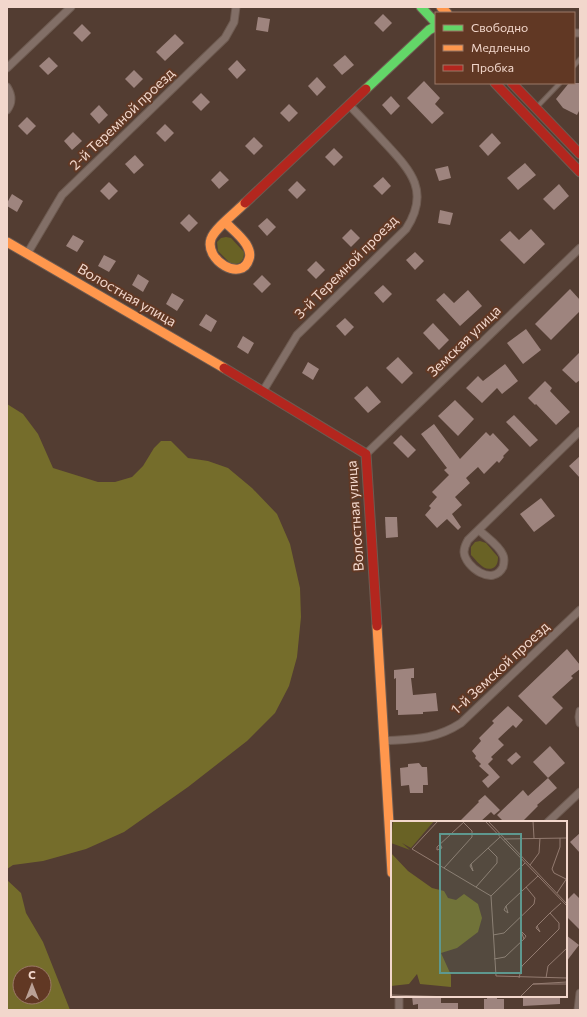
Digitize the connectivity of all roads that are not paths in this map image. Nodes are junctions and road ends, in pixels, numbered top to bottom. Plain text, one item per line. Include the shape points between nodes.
1 (71, 7) edge
2 (236, 7) edge
3 (421, 7) edge
4 (435, 22) edge
5 (435, 27) edge
6 (7, 68) edge
7 (496, 84) edge
8 (513, 84) edge
9 (559, 84) edge
10 (7, 88) edge
11 (349, 105) junction
12 (536, 108) junction
13 (7, 110) edge
14 (580, 154) edge
15 (580, 172) edge
16 (225, 222) junction
17 (7, 242) edge
18 (580, 248) edge
19 (27, 254) junction
20 (263, 391) junction
21 (580, 431) edge
22 (366, 454) junction
23 (479, 530) junction
24 (580, 610) edge
25 (580, 711) edge
26 (580, 723) edge
27 (384, 740) junction
28 (580, 792) edge
29 (549, 821) edge
30 (391, 856) edge
31 (580, 993) edge
32 (399, 997) edge
33 (399, 1010) edge
34 (578, 1010) edge

1 - 6 street
2 - 19 street, 2-й Теремной проезд via 234,22 225,38 62,195
3 - 4 street
5 - 11 street
7 - 15 street
8 - 12 street
9 - 12 lane
10 - 13 street via 12,100
11 - 16 street
11 - 20 street, 3-й Теремной проезд via 410,172 416,188 415,214 406,229 297,335
12 - 14 street
16 - 16 street via 211,239 211,251 224,266 235,270 246,265 249,260 249,248
17 - 19 street, Волостная улица
18 - 22 street, Земская улица
19 - 20 street, Волостная улица
20 - 22 street, Волостная улица
21 - 23 street
22 - 27 street, Волостная улица
23 - 23 street via 503,554 503,566 500,571 489,576 478,572 465,557 464,551 468,540
24 - 27 street, 1-й Земской проезд via 452,729 432,737
25 - 26 street
27 - 30 street, Волостная улица
28 - 29 street
31 - 34 street
32 - 33 street

